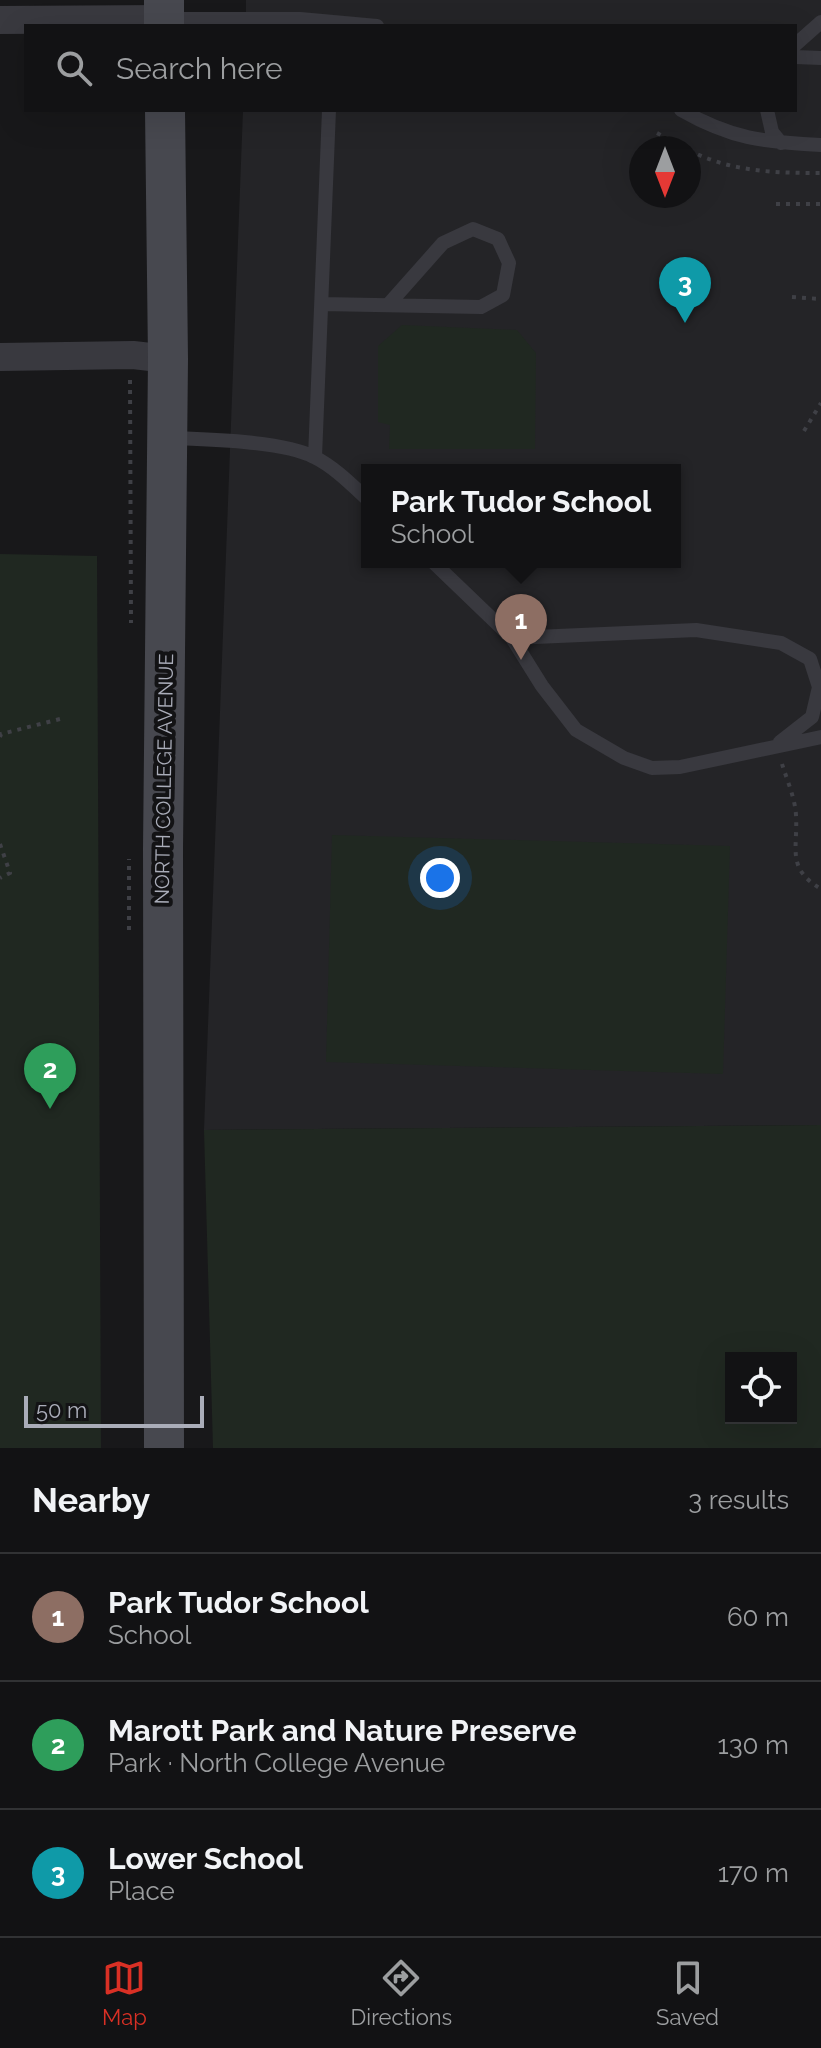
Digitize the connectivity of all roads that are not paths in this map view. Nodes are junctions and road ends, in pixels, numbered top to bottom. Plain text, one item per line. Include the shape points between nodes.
1 (164, 15) edge
2 (0, 20) edge
3 (821, 22) edge
4 (331, 24) edge
5 (797, 43) edge
6 (797, 57) edge
7 (821, 58) edge
8 (165, 112) edge
9 (329, 112) edge
10 (684, 112) edge
11 (767, 112) edge
12 (781, 143) junction
13 (821, 145) edge
14 (322, 304) junction
15 (388, 305) junction
16 (0, 357) edge
17 (168, 359) junction
18 (167, 438) junction
19 (315, 457) junction
20 (361, 494) edge
21 (439, 568) edge
22 (512, 638) junction
23 (815, 662) edge
24 (821, 737) edge
25 (777, 745) junction
26 (164, 1448) edge

1 - 2 street
1 - 4 lane
3 - 5 lane
6 - 7 lane
8 - 17 main road, NORTH COLLEGE AVENUE
9 - 14 lane
10 - 12 lane via 709,126
11 - 12 lane
12 - 13 lane
14 - 15 lane
14 - 19 lane
15 - 15 lane via 481,307 503,295 509,263 498,239 473,229 443,243
16 - 17 street
17 - 18 main road, NORTH COLLEGE AVENUE
18 - 19 lane via 255,444
18 - 26 main road, NORTH COLLEGE AVENUE
19 - 20 lane
21 - 22 lane
22 - 23 lane via 696,630 781,643
22 - 25 lane via 576,730 624,758 652,768 680,767
23 - 25 lane via 819,687 812,717
24 - 25 lane

